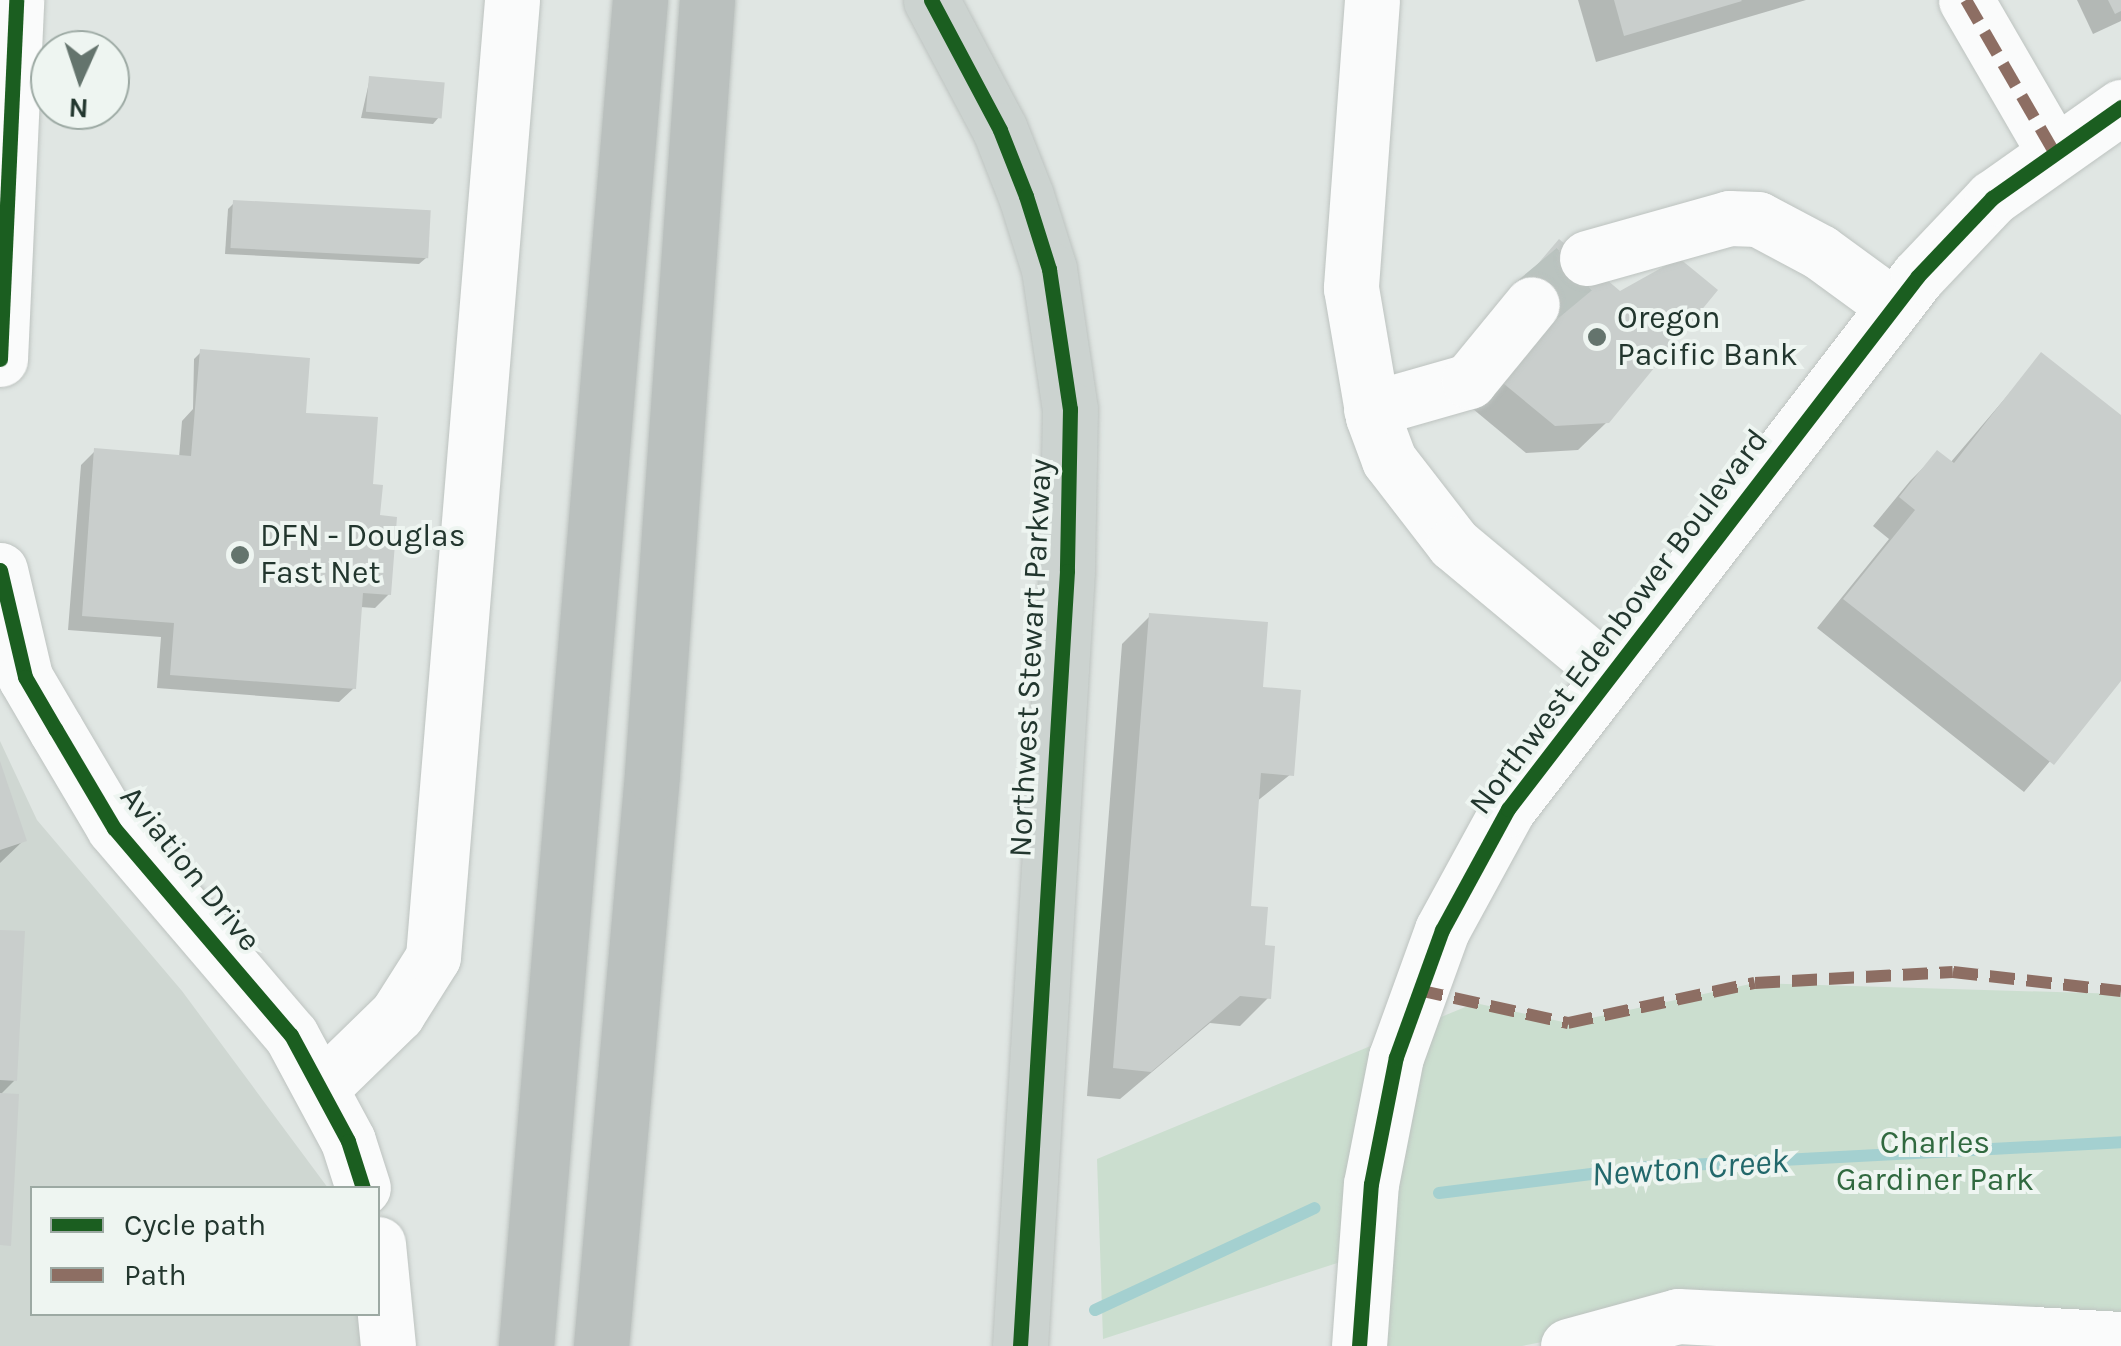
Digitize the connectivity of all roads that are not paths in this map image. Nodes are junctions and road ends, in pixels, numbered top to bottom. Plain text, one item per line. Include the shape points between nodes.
1 (16, 0) edge
2 (512, 0) edge
3 (640, 0) edge
4 (707, 0) edge
5 (931, 0) edge
6 (1372, 0) edge
7 (1966, 0) edge
8 (2121, 107) edge
9 (2053, 150) junction
10 (1587, 258) tunnel mouth
11 (1532, 304) tunnel mouth
12 (1894, 306) junction
13 (0, 360) edge
14 (1371, 410) junction
15 (0, 570) edge
16 (1609, 673) junction
17 (322, 1087) junction
18 (363, 1186) edge
19 (380, 1264) edge
20 (1677, 1331) edge
21 (2121, 1338) edge
22 (2044, 1340) edge
23 (388, 1346) edge
24 (526, 1346) edge
25 (601, 1346) edge
26 (1020, 1346) edge
27 (1359, 1346) edge
28 (1568, 1346) edge

1 - 13 street
2 - 17 street via 433,958 397,1014
3 - 24 highway
4 - 25 highway via 652,774
5 - 26 main road, Northwest Stewart Parkway via 1000,130 1026,196 1049,269 1070,409 1067,570
6 - 14 street via 1351,288
7 - 9 street
8 - 9 street, Northwest Edenbower Boulevard
9 - 12 street, Northwest Edenbower Boulevard via 1992,198
10 - 12 street via 1730,218 1769,222
11 - 14 street via 1469,380
12 - 16 street, Northwest Edenbower Boulevard
14 - 16 street via 1389,460 1454,544
15 - 17 street, Aviation Drive via 25,677 114,828 292,1035
16 - 27 street, Northwest Edenbower Boulevard via 1508,810 1442,930 1418,990 1378,1139
17 - 18 street, Aviation Drive
19 - 23 street
20 - 22 street
20 - 28 street
21 - 22 street

